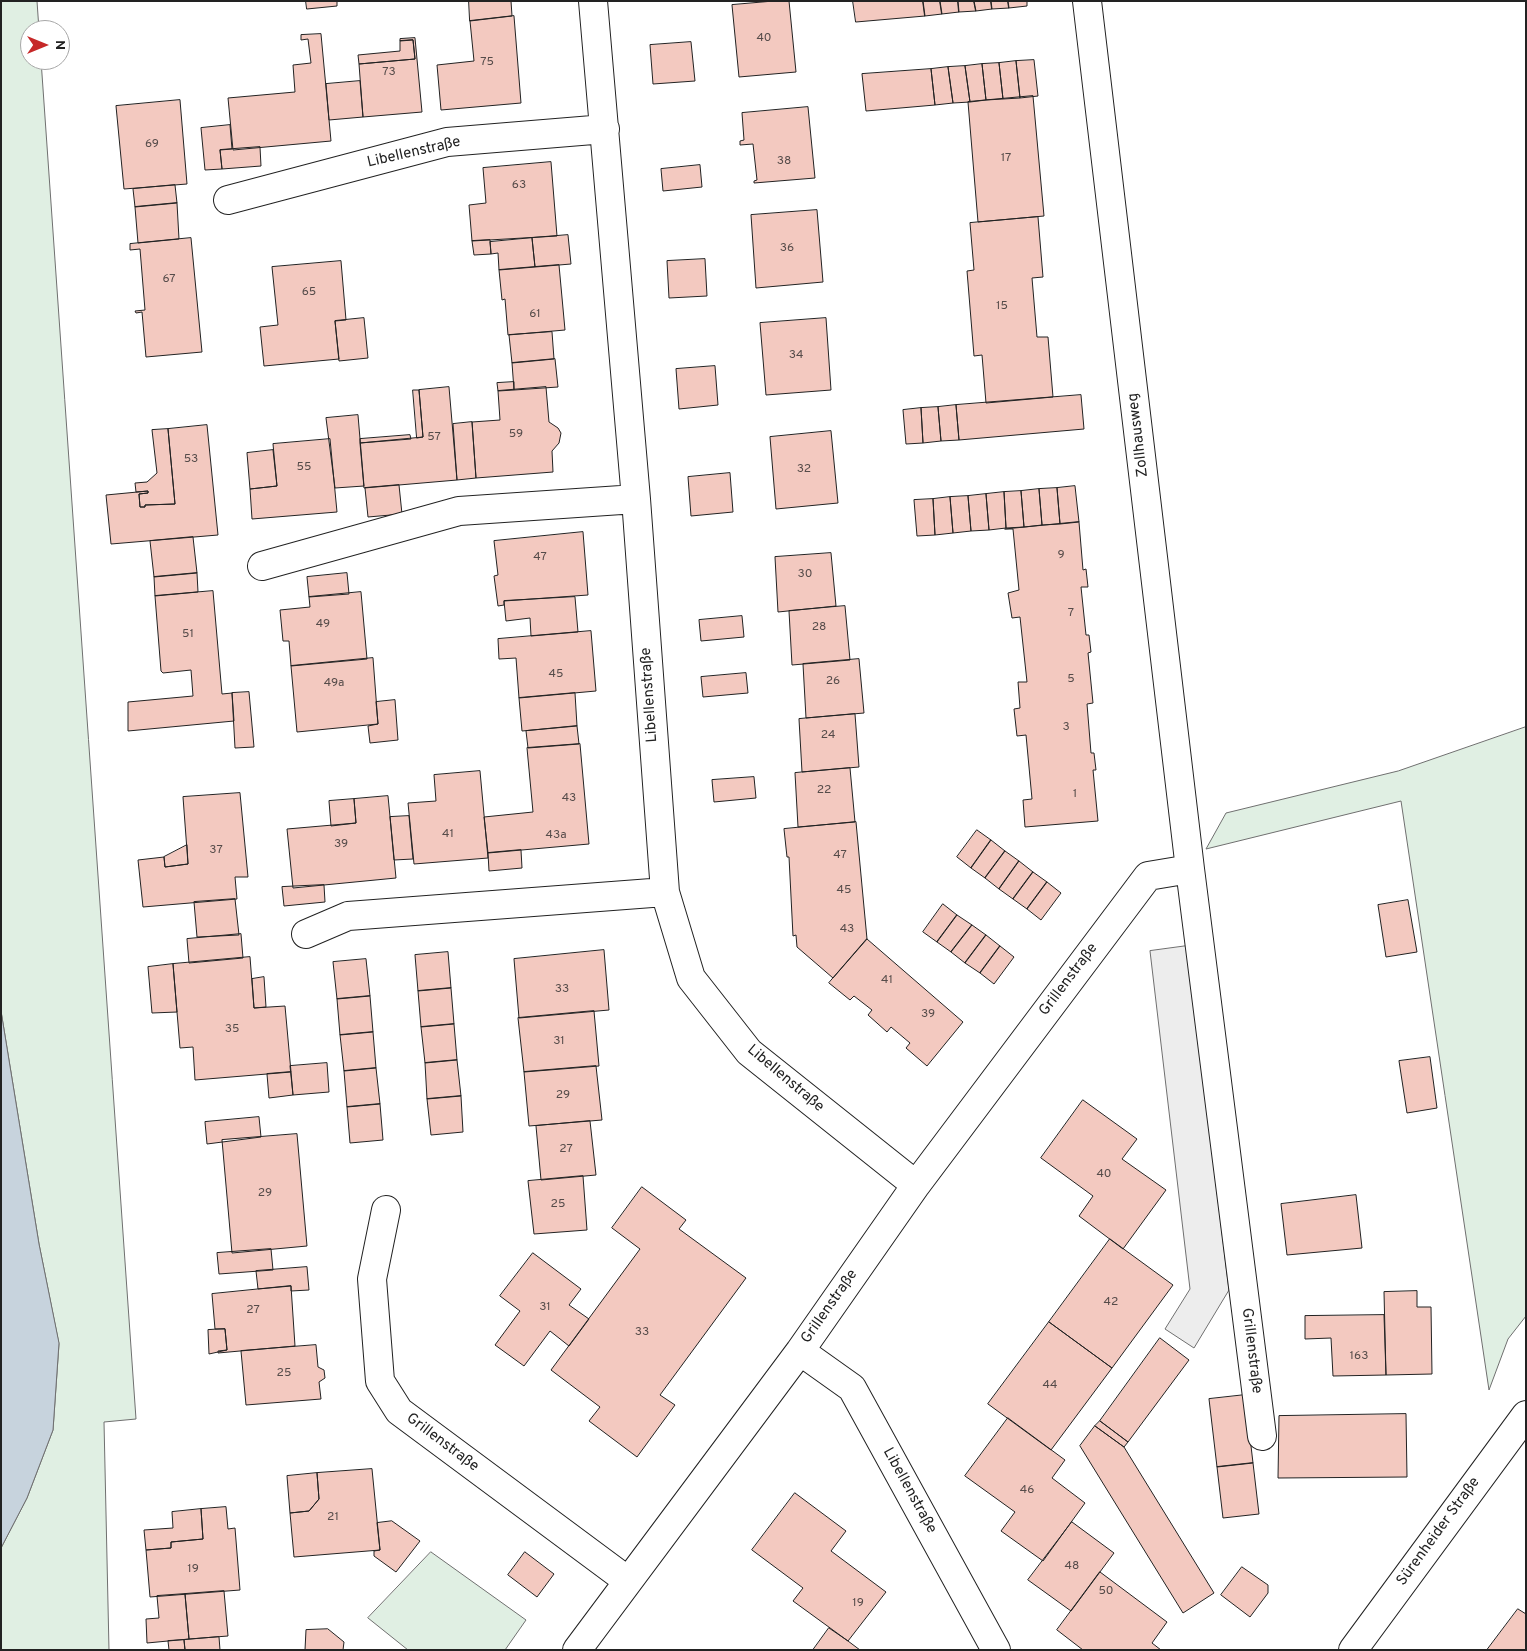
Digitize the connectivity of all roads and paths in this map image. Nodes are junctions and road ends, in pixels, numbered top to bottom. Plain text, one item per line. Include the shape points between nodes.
1 (592, 1) edge
2 (1087, 1) edge
3 (605, 129) junction
4 (228, 200) dead end
5 (636, 499) junction
6 (262, 566) dead end
7 (1190, 869) junction
8 (664, 892) junction
9 (306, 934) dead end
10 (916, 1186) junction
11 (386, 1210) dead end
12 (800, 1350) junction
13 (1526, 1415) edge
14 (1262, 1436) dead end
15 (628, 1581) junction
16 (577, 1650) edge
17 (996, 1650) edge
18 (1353, 1650) edge

1 - 3 street, Libellenstraße
2 - 7 street, Zollhausweg
3 - 4 street, Libellenstraße via 447,142
3 - 5 street, Libellenstraße
5 - 6 street via 460,511
5 - 8 street, Libellenstraße
7 - 10 street, Grillenstraße via 1148,876
7 - 14 street, Grillenstraße
8 - 9 street via 348,916
8 - 10 street, Libellenstraße via 691,978 749,1052
10 - 12 street, Grillenstraße
11 - 15 street, Grillenstraße via 372,1279 380,1381 399,1411
12 - 15 street, Grillenstraße
12 - 17 street, Libellenstraße via 852,1388
13 - 18 street, Sürenheider Straße
15 - 16 street, Grillenstraße

